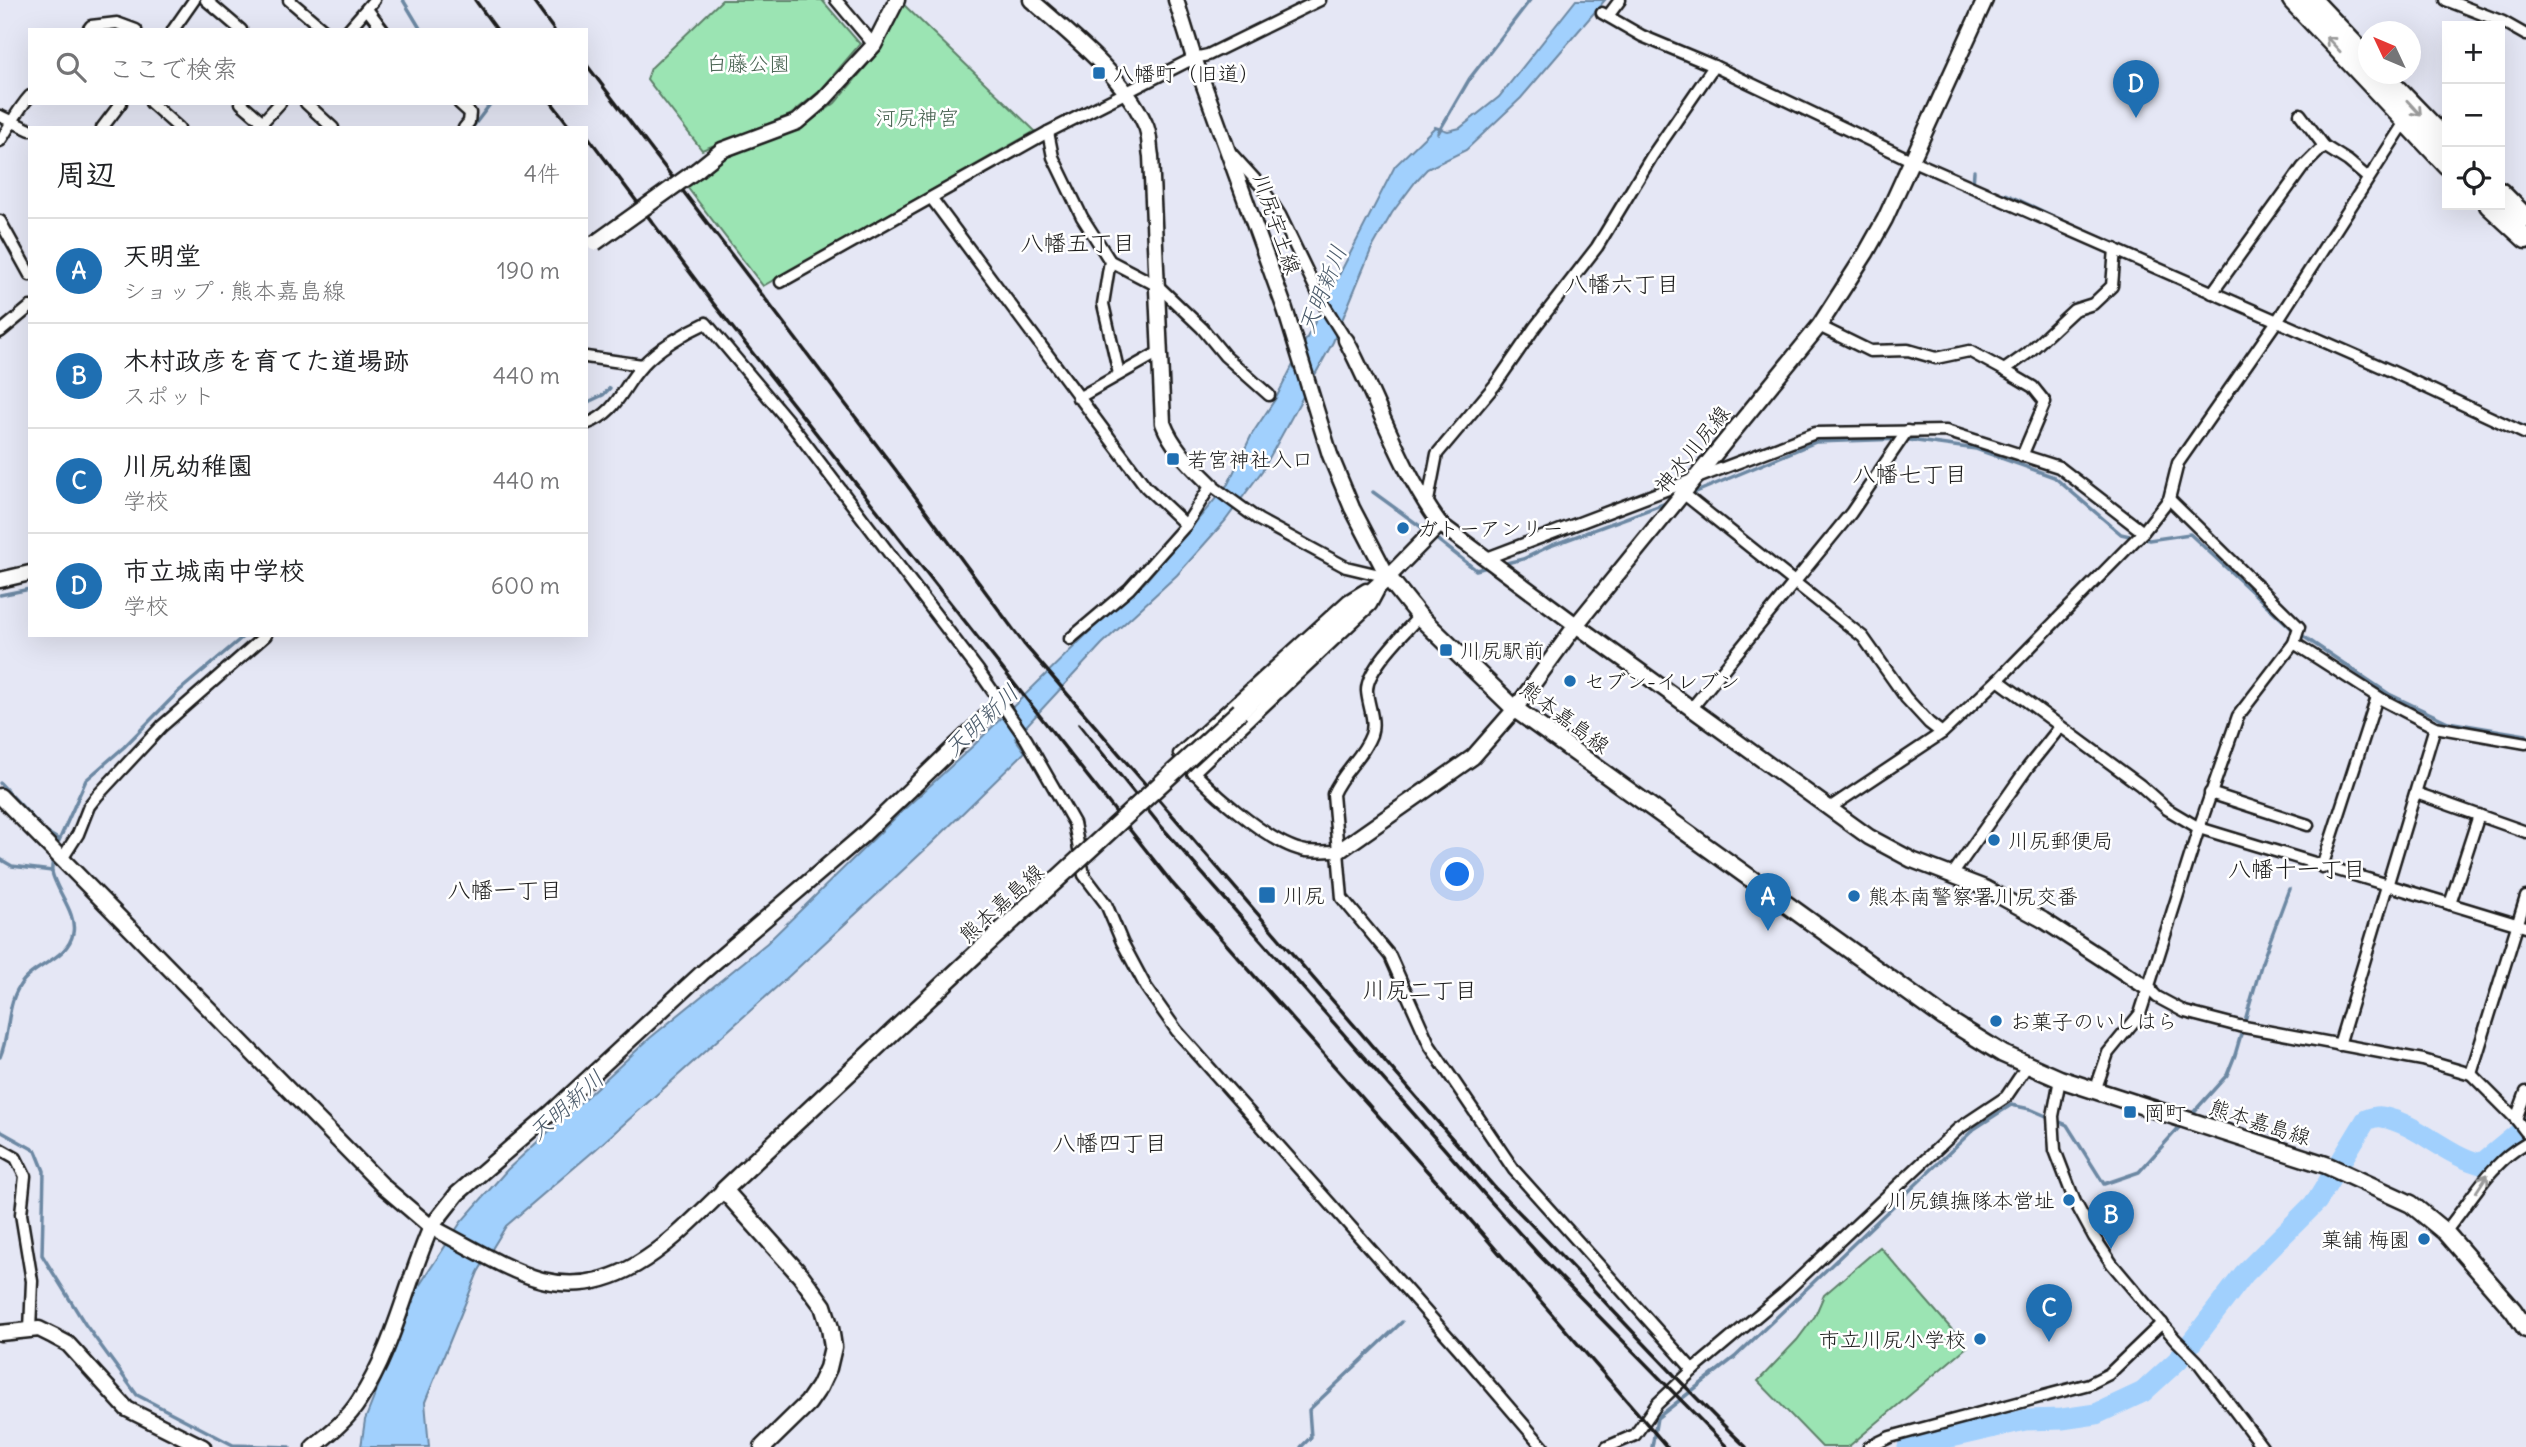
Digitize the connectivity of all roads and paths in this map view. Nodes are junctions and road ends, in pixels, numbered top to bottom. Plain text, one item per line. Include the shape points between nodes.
1 (194, 0) edge
2 (206, 0) edge
3 (289, 0) edge
4 (374, 0) edge
5 (836, 0) edge
6 (897, 0) edge
7 (1031, 0) edge
8 (1177, 0) edge
9 (1320, 0) edge
10 (1620, 0) edge
11 (1985, 0) edge
12 (2292, 0) edge
13 (2312, 0) edge
14 (2446, 0) edge
15 (367, 9) junction
16 (90, 28) edge
17 (131, 28) edge
18 (174, 28) edge
19 (239, 28) edge
20 (322, 28) edge
21 (350, 28) edge
22 (381, 28) edge
23 (2526, 35) edge
24 (874, 45) junction
25 (2358, 49) edge
26 (1194, 58) junction
27 (1714, 66) junction
28 (2392, 84) edge
29 (1127, 93) junction
30 (28, 98) edge
31 (119, 105) edge
32 (153, 105) edge
33 (243, 105) edge
34 (278, 105) edge
35 (308, 105) edge
36 (461, 105) edge
37 (2300, 114) dead end
38 (0, 116) edge
39 (13, 122) junction
40 (2405, 122) junction
41 (260, 125) edge
42 (104, 126) edge
43 (177, 126) edge
44 (331, 126) edge
45 (466, 126) edge
46 (28, 129) edge
47 (1048, 132) junction
48 (2442, 136) edge
49 (0, 141) edge
50 (2324, 146) junction
51 (1229, 151) junction
52 (1913, 160) junction
53 (2442, 160) edge
54 (2368, 178) junction
55 (2505, 197) edge
56 (932, 199) junction
57 (2494, 210) edge
58 (2526, 218) edge
59 (0, 221) edge
60 (2526, 240) edge
61 (591, 246) edge
62 (2115, 249) junction
63 (1110, 261) junction
64 (28, 271) edge
65 (781, 282) dead end
66 (1158, 286) junction
67 (2212, 293) junction
68 (28, 309) edge
69 (2277, 321) junction
70 (1819, 326) junction
71 (0, 332) edge
72 (1346, 340) joint
73 (1160, 351) junction
74 (588, 357) edge
75 (642, 365) junction
76 (2004, 370) junction
77 (1119, 374) junction
78 (1269, 395) dead end
79 (1078, 398) junction
80 (588, 423) edge
81 (1907, 431) junction
82 (2526, 434) edge
83 (2022, 456) junction
84 (1696, 479) junction
85 (1211, 485) junction
86 (1684, 494) junction
87 (2169, 499) junction
88 (1427, 506) junction
89 (1440, 524) junction
90 (1186, 525) junction
91 (2143, 532) junction
92 (1487, 558) junction
93 (28, 573) edge
94 (1388, 577) junction
95 (0, 580) edge
96 (1795, 582) junction
97 (1419, 616) junction
98 (1576, 625) junction
99 (264, 637) edge
100 (1070, 639) dead end
101 (2294, 643) junction
102 (1998, 680) junction
103 (2377, 697) junction
104 (1002, 704) junction
105 (1515, 709) junction
106 (1691, 709) junction
107 (2060, 727) junction
108 (2435, 727) junction
109 (1942, 733) junction
110 (2526, 743) edge
111 (1193, 773) junction
112 (2210, 793) junction
113 (2416, 793) junction
114 (0, 796) edge
115 (1828, 809) junction
116 (2479, 815) junction
117 (2308, 825) dead end
118 (2199, 828) junction
119 (2526, 832) edge
120 (1339, 851) junction
121 (62, 859) junction
122 (2322, 867) junction
123 (1952, 875) junction
124 (2388, 887) junction
125 (2526, 897) edge
126 (2450, 904) junction
127 (2522, 926) edge
128 (2149, 989) junction
129 (2339, 1045) junction
130 (2027, 1066) junction
131 (2471, 1074) junction
132 (2060, 1079) junction
133 (2095, 1091) junction
134 (2526, 1092) edge
135 (2516, 1119) junction
136 (2526, 1132) edge
137 (2526, 1143) edge
138 (0, 1149) edge
139 (724, 1190) junction
140 (431, 1227) junction
141 (2445, 1232) junction
142 (2162, 1323) junction
143 (2526, 1329) edge
144 (30, 1330) junction
145 (0, 1333) edge
146 (1693, 1370) junction
147 (1635, 1435) junction
148 (203, 1447) edge
149 (313, 1447) edge
150 (764, 1447) edge
151 (1543, 1447) edge
152 (1608, 1447) edge
153 (1636, 1447) edge
154 (1869, 1447) edge
155 (2262, 1447) edge

1 - 18 street
2 - 19 street
3 - 20 street
4 - 15 street
5 - 24 street
6 - 24 street
7 - 29 street
8 - 26 street, 川尻宇土線
9 - 26 street
10 - 27 street via 1605,15
11 - 52 street, 神水川尻線
40 -> 12 highway
13 - 25 highway
14 - 23 street
15 - 21 street
15 - 22 street
16 - 17 street via 117,23
24 - 61 street, bridge via 797,122 722,150
26 - 29 street
26 - 51 street, 川尻宇土線
27 - 52 street
27 - 88 street via 1597,247 1495,385 1437,453
28 -> 48 highway
29 - 47 street
29 - 66 street via 1147,126
30 - 39 street
31 - 42 street
32 - 43 street
33 - 41 street
34 - 41 street
35 - 44 street
36 - 45 street via 470,113
37 - 50 street
38 - 39 street
39 - 46 street
39 - 49 street
40 - 53 highway
40 - 54 street
47 - 56 street
47 - 63 street via 1053,157
50 - 54 street
50 - 67 street via 2303,167
51 - 72 street via 1280,215
51 - 94 street, 川尻宇土線 via 1330,455
52 - 62 street
52 - 70 street, 神水川尻線 via 1866,253
54 - 69 street
55 - 58 highway
56 - 65 street
56 - 79 street
57 - 60 highway
59 - 64 street
62 - 67 street
62 - 76 street via 2112,286 2093,304 2074,310
63 - 66 street
63 - 77 street via 1103,304
66 - 73 street
66 - 78 street
67 - 69 street
68 - 71 street
69 - 82 street
69 - 87 street via 2178,463
70 - 76 street via 1871,351 1908,350 1936,358 1969,351
70 - 84 street, 神水川尻線
72 - 88 street
73 - 77 street
73 - 85 street via 1163,423 1181,456
74 - 75 street
75 - 80 street via 616,405
75 - 104 street via 706,323 790,424
76 - 83 street via 2033,387 2045,402
77 - 79 street
79 - 90 street via 1146,487
81 - 83 street via 1946,431
81 - 84 street via 1815,433
81 - 96 street via 1851,513
83 - 91 street via 2059,467
84 - 86 street, 神水川尻線
84 - 92 street
85 - 90 street
85 - 94 street via 1259,520 1346,567
86 - 96 street
86 - 98 street, 神水川尻線
87 - 91 street
87 - 101 street via 2299,627
88 - 89 street
89 - 92 street
89 - 94 street
90 - 100 street via 1129,589
91 - 102 street
92 - 98 street
93 - 95 street
94 - 97 main road, 熊本嘉島線
94 - 111 street via 1371,605
94 - 111 street via 1348,600 1179,754
94 - 139 main road, 熊本嘉島線, bridge
96 - 106 street
96 - 109 street via 1863,637 1906,698
97 - 105 main road, 熊本嘉島線
97 - 120 street via 1369,678 1372,732 1333,794
98 - 105 street, 神水川尻線
98 - 106 street
99 - 121 street via 162,726 97,796
101 - 103 street
101 - 112 street via 2238,716
102 - 107 street
102 - 109 street
103 - 108 street
103 - 122 street
104 - 140 street via 872,827 457,1194
104 - 151 street via 1074,823 1084,875 1106,904 1146,986 1177,1031
105 - 120 street, 神水川尻線 via 1473,757
105 - 130 main road, 熊本嘉島線 via 1943,1017
106 - 115 street
107 - 118 street
107 - 123 street
108 - 110 street
108 - 113 street
109 - 115 street
111 - 120 street via 1255,825 1282,841 1304,851
112 - 117 street
112 - 118 street
113 - 116 street
113 - 124 street
114 - 121 street
115 - 123 street via 1912,860
116 - 119 street
116 - 126 street
118 - 122 street
118 - 128 street
120 - 146 street via 1342,898 1390,956 1425,1035 1457,1087 1514,1170
121 - 140 street via 384,1187
122 - 124 street
123 - 128 street via 2043,920
124 - 126 street
124 - 129 street
125 - 127 street
126 - 127 street
127 - 131 street
128 - 129 street via 2185,1012
128 - 133 street via 2140,1014 2108,1053
129 - 131 street
130 - 132 main road, 熊本嘉島線
130 - 146 street via 2006,1097 1958,1129 1783,1294
131 - 135 street
132 - 133 main road, 熊本嘉島線
132 - 142 street via 2053,1116 2055,1150 2075,1202 2112,1264
133 - 141 main road, 熊本嘉島線 via 2343,1171 2411,1204
134 - 135 street
135 - 136 street
141 -> 137 street via 2493,1167
138 - 144 street via 16,1158 25,1176 20,1214 32,1282
139 - 140 street via 667,1245 637,1265 580,1284 541,1280
139 - 150 main road via 823,1306 833,1347 828,1368 808,1403
140 - 149 street via 382,1361 358,1404
141 - 143 main road, 熊本嘉島線
142 - 154 street via 2109,1374 2089,1384 1890,1437
142 - 155 street via 2198,1362
144 - 145 street
144 - 148 street via 38,1329 68,1344 127,1409
146 - 147 street via 1657,1404
147 - 152 street
147 - 153 street

